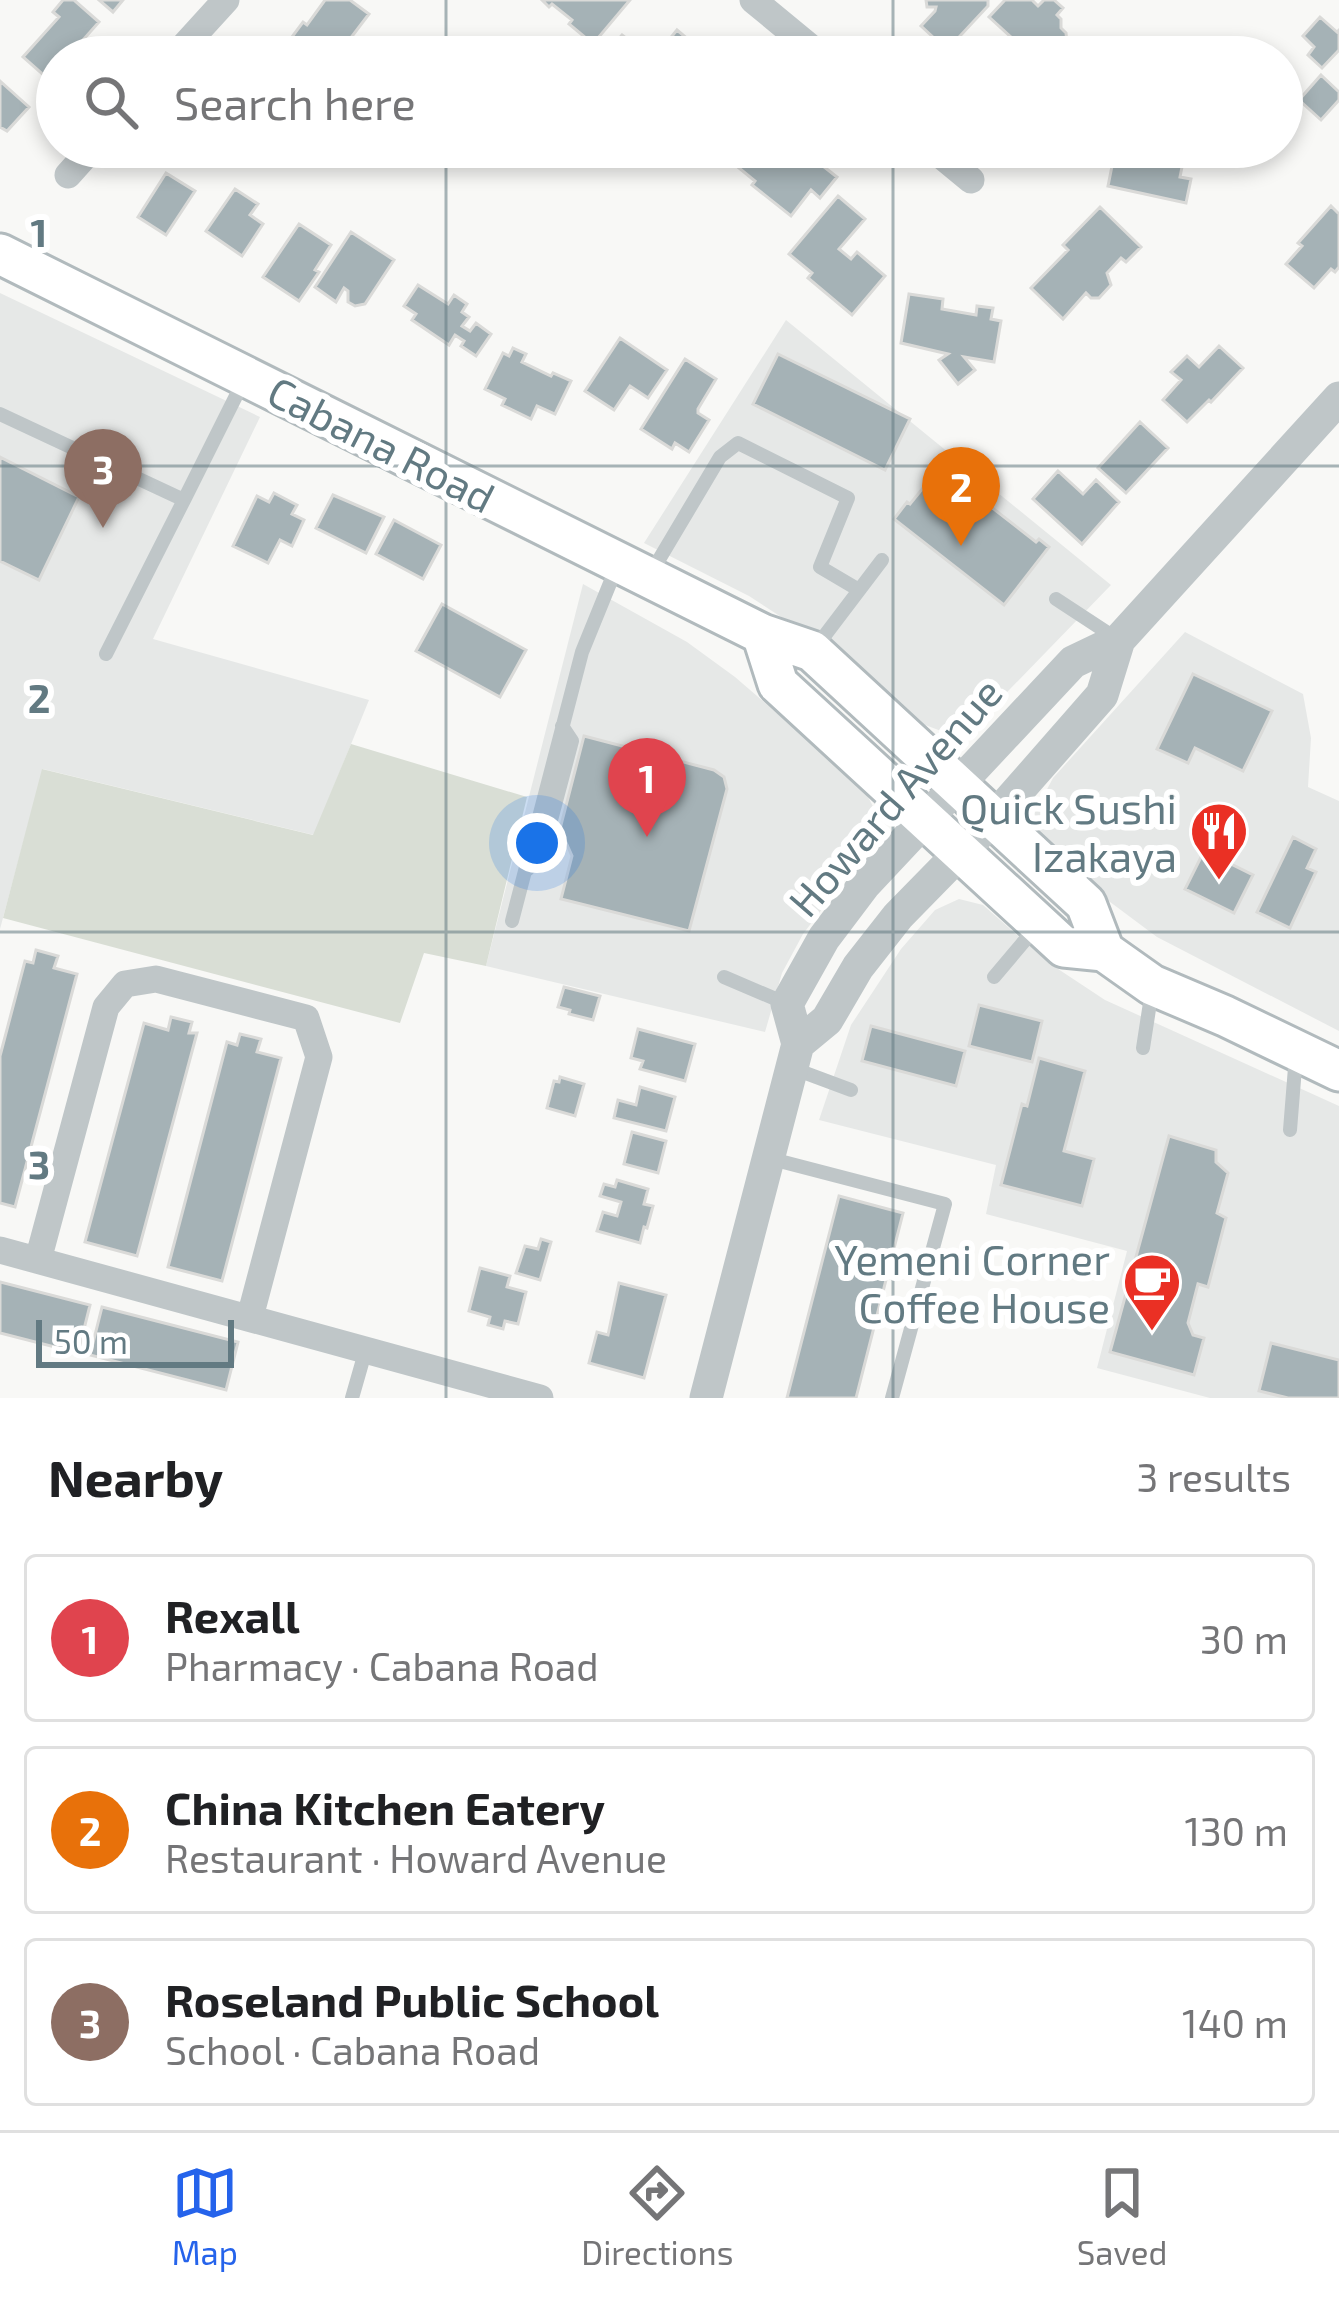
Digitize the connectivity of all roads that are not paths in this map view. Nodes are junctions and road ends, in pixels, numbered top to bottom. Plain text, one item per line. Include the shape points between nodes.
1 (226, 0) edge
2 (753, 0) edge
3 (193, 36) edge
4 (797, 36) edge
5 (74, 168) edge
6 (956, 168) edge
7 (68, 175) dead end
8 (971, 180) dead end
9 (0, 254) edge
10 (247, 375) junction
11 (1339, 398) edge
12 (0, 414) edge
13 (184, 500) junction
14 (882, 560) dead end
15 (633, 569) junction
16 (859, 590) junction
17 (1055, 599) dead end
18 (762, 634) junction
19 (1119, 640) junction
20 (812, 651) junction
21 (106, 654) dead end
22 (959, 784) junction
23 (995, 817) junction
24 (926, 819) junction
25 (961, 851) junction
26 (512, 921) dead end
27 (1039, 924) junction
28 (1104, 951) junction
29 (724, 977) dead end
30 (994, 977) dead end
31 (1152, 985) junction
32 (787, 1004) junction
33 (1143, 1048) dead end
34 (1296, 1050) junction
35 (795, 1056) junction
36 (1339, 1071) edge
37 (851, 1090) dead end
38 (1290, 1130) dead end
39 (768, 1158) junction
40 (0, 1250) edge
41 (38, 1260) junction
42 (250, 1317) junction
43 (366, 1349) junction
44 (352, 1398) edge
45 (540, 1398) edge
46 (706, 1398) edge
47 (892, 1398) edge

1 - 3 street
2 - 4 street
5 - 7 street
6 - 8 street
9 - 10 main road, Cabana Road
10 - 13 lane
10 - 15 main road, Cabana Road
11 - 19 street, Howard Avenue
12 - 13 lane
13 - 21 lane
14 - 16 lane
15 - 16 lane via 738,443 848,498 820,567
15 - 18 main road, Cabana Road
15 - 26 lane via 582,652 562,726 572,741 542,854 524,873
16 - 20 lane
17 - 19 lane
18 - 20 main road, Cabana Road
18 - 24 main road via 778,684
19 - 22 street, Howard Avenue via 1072,662
19 - 23 street, Howard Avenue via 1102,695
20 - 22 main road, Cabana Road
22 - 23 main road, Cabana Road
22 - 24 street, Howard Avenue
23 - 25 street, Howard Avenue
23 - 28 main road, Cabana Road via 1087,904
24 - 25 main road
24 - 32 street, Howard Avenue via 824,938
25 - 27 main road
25 - 35 street, Howard Avenue via 885,933
27 - 28 main road via 1064,947
27 - 30 lane
28 - 31 main road
29 - 32 lane
31 - 33 lane
31 - 34 main road
32 - 35 street
34 - 36 main road
34 - 38 lane
35 - 37 lane
35 - 39 street, Howard Avenue
39 - 46 street, Howard Avenue
39 - 47 lane via 945,1204
40 - 41 street
41 - 42 street
41 - 42 street via 106,1007 125,984 156,979 306,1018 319,1058
42 - 43 street
43 - 44 lane
43 - 45 street

